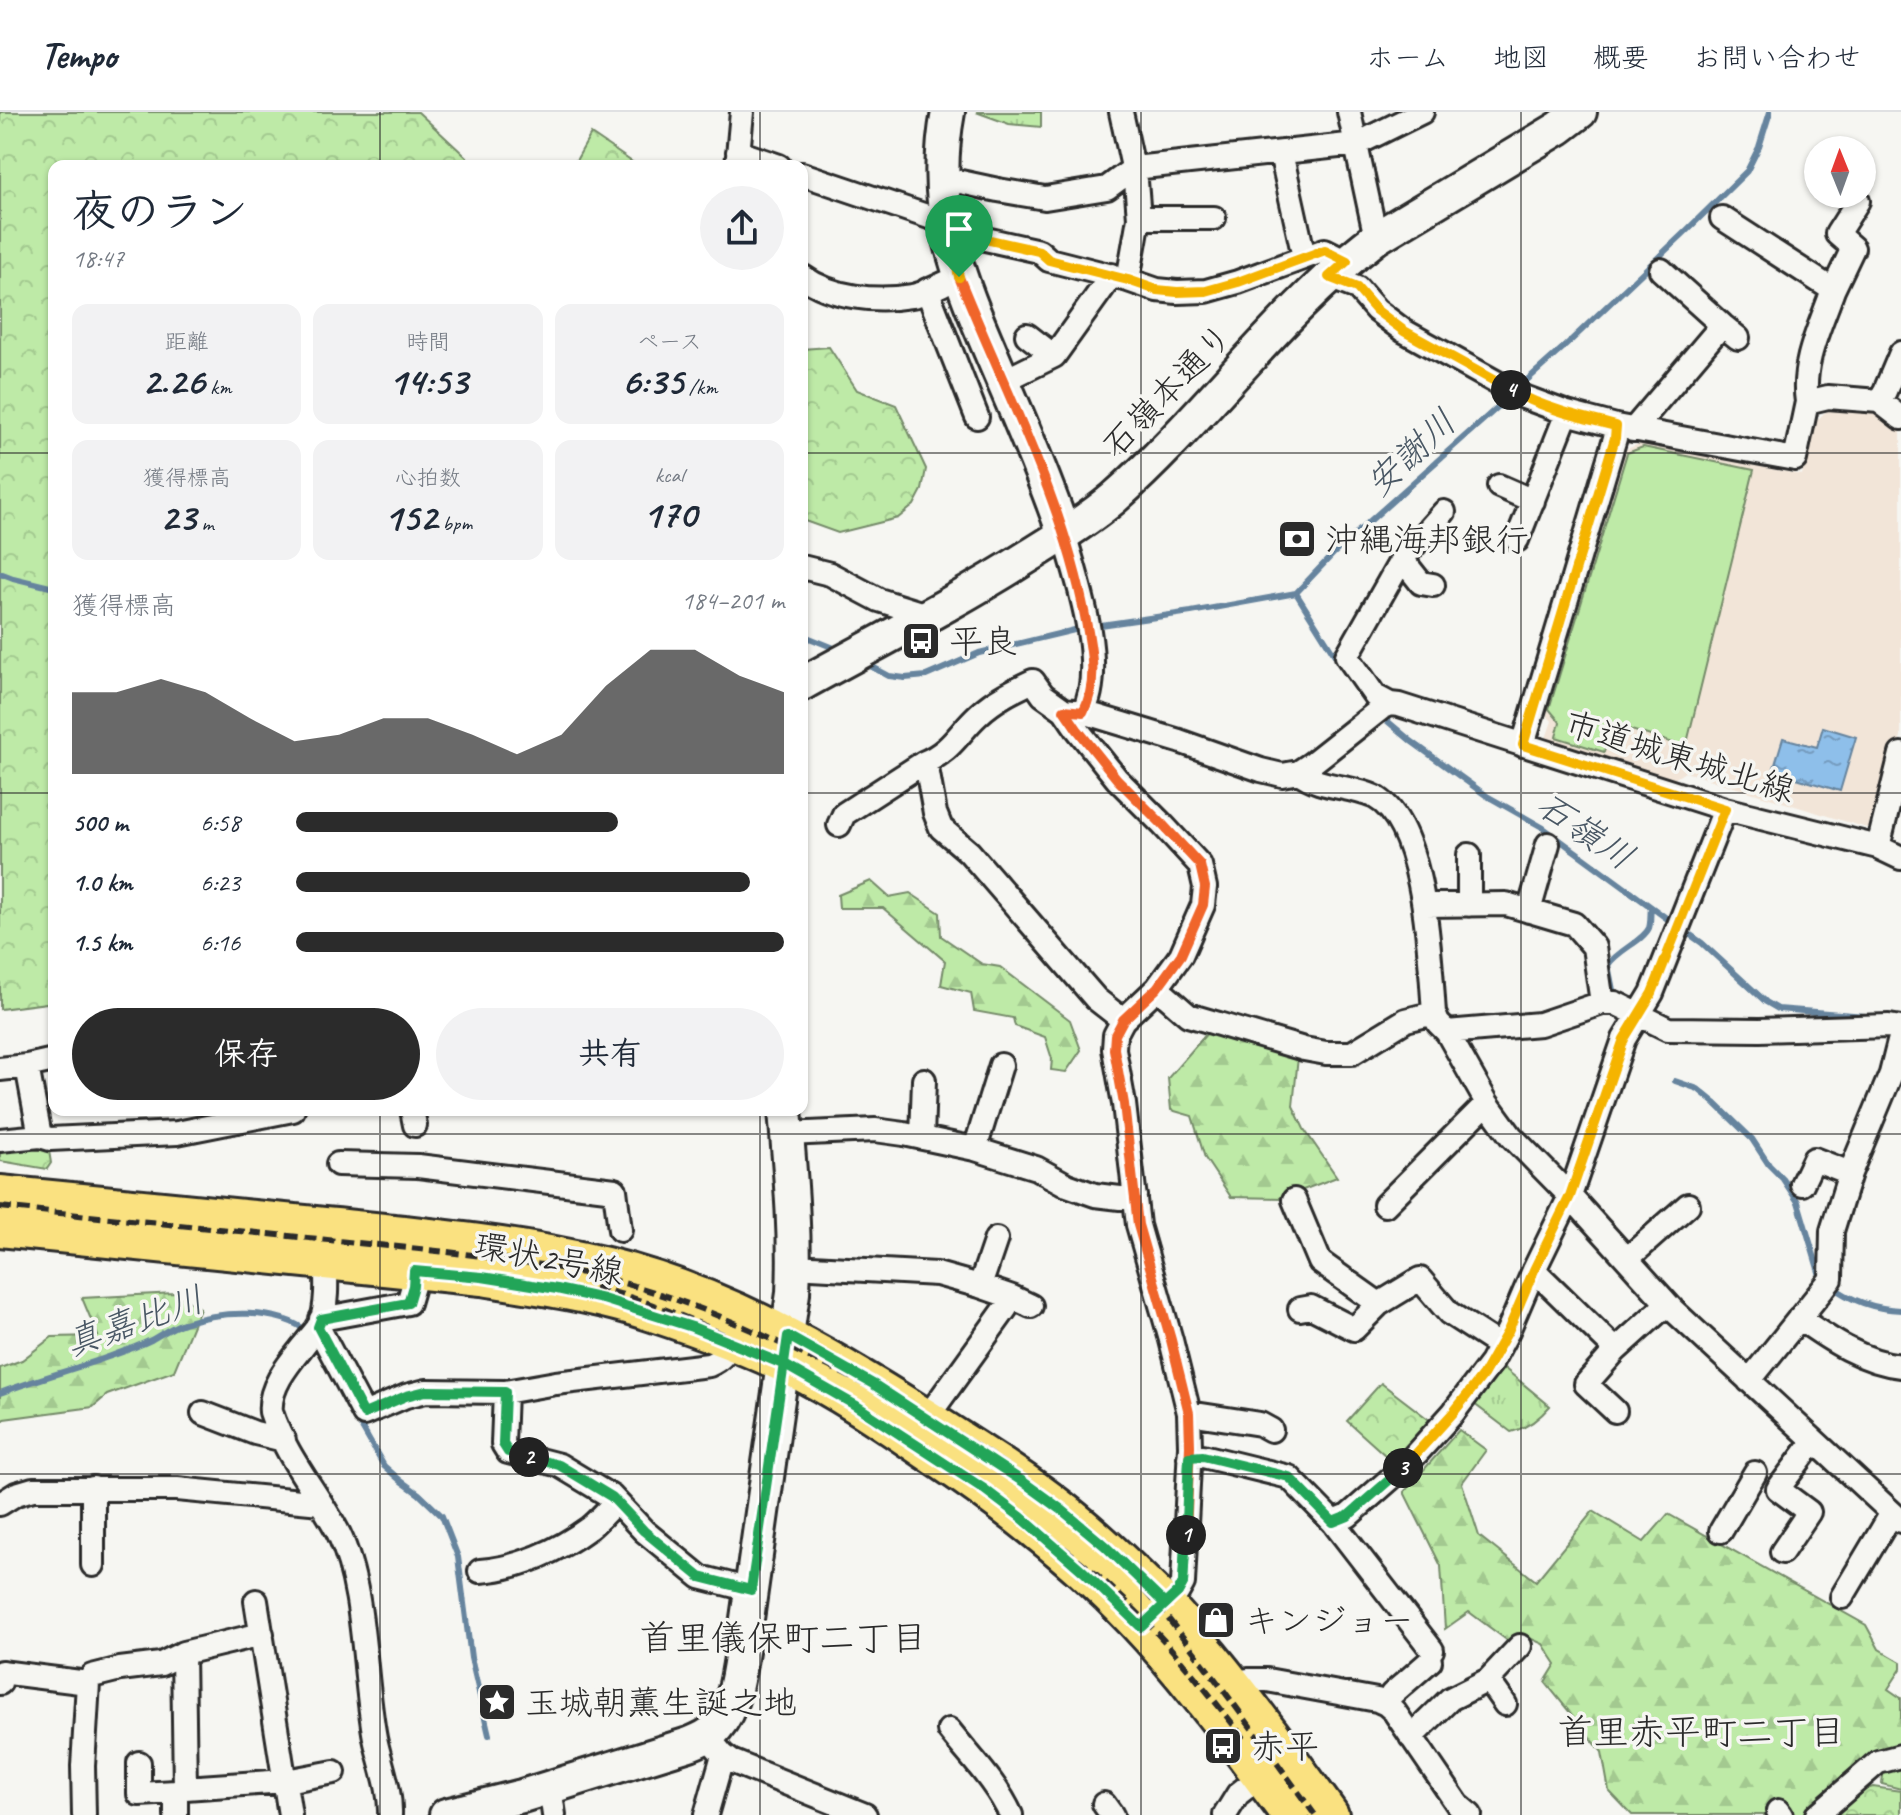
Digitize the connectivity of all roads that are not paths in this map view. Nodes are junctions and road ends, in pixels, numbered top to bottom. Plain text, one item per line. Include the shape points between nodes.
1 (742, 112) edge
2 (948, 112) edge
3 (1121, 112) edge
4 (1349, 112) edge
5 (1422, 112) edge
6 (1563, 117) edge
7 (1357, 144) junction
8 (1281, 153) junction
9 (738, 159) edge
10 (1134, 168) junction
11 (808, 176) edge
12 (942, 178) junction
13 (1854, 208) edge
14 (1139, 218) junction
15 (1214, 218) dead end
16 (1722, 218) dead end
17 (947, 223) junction
18 (1376, 238) junction
19 (1327, 265) junction
20 (1661, 270) dead end
21 (959, 277) junction
22 (1120, 278) junction
23 (808, 280) edge
24 (927, 290) junction
25 (1833, 290) junction
26 (1027, 335) dead end
27 (1901, 353) edge
28 (1054, 356) junction
29 (1003, 381) junction
30 (1879, 401) junction
31 (1807, 402) junction
32 (1567, 413) junction
33 (977, 417) dead end
34 (1901, 418) edge
35 (1624, 428) junction
36 (1499, 486) dead end
37 (1533, 501) junction
38 (1444, 512) dead end
39 (1064, 534) junction
40 (1517, 540) dead end
41 (1402, 559) junction
42 (808, 568) edge
43 (1433, 585) dead end
44 (930, 616) junction
45 (808, 681) edge
46 (1380, 710) junction
47 (1074, 711) junction
48 (1523, 745) junction
49 (1901, 754) edge
50 (923, 763) junction
51 (1299, 772) junction
52 (1725, 809) junction
53 (1894, 812) edge
54 (839, 825) dead end
55 (1548, 844) dead end
56 (1878, 847) junction
57 (1469, 855) dead end
58 (1901, 858) edge
59 (1425, 905) junction
60 (1469, 905) junction
61 (1529, 911) junction
62 (1157, 988) junction
63 (1602, 1003) junction
64 (1434, 1013) junction
65 (1640, 1016) junction
66 (1123, 1020) junction
67 (1901, 1028) edge
68 (1447, 1032) junction
69 (1901, 1034) edge
70 (48, 1061) edge
71 (1001, 1065) dead end
72 (27, 1066) junction
73 (0, 1069) edge
74 (924, 1080) dead end
75 (1487, 1103) junction
76 (260, 1116) edge
77 (786, 1122) edge
78 (40, 1136) junction
79 (922, 1138) junction
80 (0, 1140) edge
81 (975, 1149) junction
82 (338, 1164) dead end
83 (1850, 1173) junction
84 (1802, 1184) dead end
85 (0, 1194) edge
86 (1135, 1196) junction
87 (1570, 1196) junction
88 (1294, 1200) dead end
89 (1385, 1205) dead end
90 (1688, 1205) dead end
91 (323, 1226) junction
92 (0, 1228) edge
93 (620, 1230) dead end
94 (996, 1239) dead end
95 (1627, 1259) junction
96 (325, 1262) junction
97 (794, 1266) junction
98 (1534, 1270) junction
99 (414, 1271) junction
100 (980, 1286) junction
101 (1379, 1304) junction
102 (1667, 1304) junction
103 (1300, 1309) dead end
104 (1799, 1318) junction
105 (315, 1329) junction
106 (730, 1342) junction
107 (1500, 1346) junction
108 (785, 1350) junction
109 (1616, 1350) junction
110 (1901, 1366) edge
111 (1749, 1381) junction
112 (505, 1392) junction
113 (1615, 1411) dead end
114 (203, 1413) dead end
115 (1189, 1413) junction
116 (926, 1419) junction
117 (1271, 1430) dead end
118 (284, 1440) junction
119 (1814, 1441) junction
120 (1189, 1457) junction
121 (93, 1488) junction
122 (1778, 1489) junction
123 (616, 1502) junction
124 (321, 1503) junction
125 (0, 1504) edge
126 (1897, 1517) edge
127 (1333, 1522) junction
128 (1721, 1531) dead end
129 (1782, 1552) dead end
130 (93, 1565) dead end
131 (480, 1571) dead end
132 (751, 1590) junction
133 (1842, 1597) dead end
134 (256, 1601) dead end
135 (1153, 1616) junction
136 (262, 1634) junction
137 (1520, 1646) dead end
138 (183, 1653) junction
139 (1488, 1680) junction
140 (0, 1683) edge
141 (88, 1683) junction
142 (1237, 1689) junction
143 (1386, 1704) junction
144 (1505, 1704) dead end
145 (949, 1730) dead end
146 (1411, 1737) junction
147 (715, 1746) junction
148 (1901, 1756) edge
149 (139, 1763) dead end
150 (334, 1772) dead end
151 (1261, 1776) junction
152 (286, 1781) junction
153 (180, 1790) junction
154 (552, 1801) edge
155 (855, 1813) edge
156 (84, 1815) edge
157 (176, 1815) edge
158 (290, 1815) edge
159 (390, 1815) edge
160 (446, 1815) edge
161 (706, 1815) edge
162 (1011, 1815) edge
163 (1225, 1815) edge
164 (1290, 1815) edge
165 (1330, 1815) edge
166 (1470, 1815) edge
167 (1817, 1815) edge

1 - 9 street
2 - 12 main road
3 - 10 street
4 - 7 street
5 - 7 street
6 - 18 main road, 石嶺本通り
7 - 8 street
7 - 18 street
8 - 10 street
8 - 19 street
10 - 12 street via 1107,188 1045,198
10 - 14 street
11 - 17 street
12 - 17 main road
13 - 25 street via 1837,234 1853,248
14 - 15 street
14 - 22 street
16 - 25 street
17 - 21 main road
17 - 22 street via 972,236
18 - 19 main road, 石嶺本通り
19 - 22 street via 1206,291 1157,290
19 - 32 street via 1404,331 1514,391
19 - 39 main road, 石嶺本通り via 1146,469
20 - 35 street via 1730,331
21 - 24 street
21 - 29 main road
22 - 28 street
23 - 24 street via 847,296 915,296
24 - 33 street
25 - 31 street via 1807,362
26 - 28 street
27 - 30 street
28 - 29 street
29 - 39 main road
30 - 31 street via 1828,397
30 - 34 street
31 - 35 street via 1795,459
32 - 35 street
32 - 37 street
35 - 48 street via 1610,454
36 - 37 street
37 - 40 street
38 - 41 street
39 - 44 main road, 石嶺本通り
39 - 47 street via 1092,663 1089,700
41 - 43 street via 1421,583
41 - 46 street via 1347,656
42 - 44 street
44 - 45 main road, 石嶺本通り
46 - 48 street, 市道城東城北線 via 1399,705
46 - 51 street
47 - 50 street via 1043,695 1033,681 991,704 951,747
47 - 51 street via 1261,770
47 - 62 street via 1077,729 1117,779 1200,865 1203,905 1181,955
48 - 52 street, 市道城東城北線
49 - 53 street
50 - 54 street via 844,814
50 - 66 street via 941,828 969,852 1096,999
51 - 59 street via 1311,781 1376,798 1389,808 1408,845
52 - 56 street, 市道城東城北線
52 - 65 street
53 - 56 street
55 - 61 street
56 - 58 street, 市道城東城北線
57 - 60 street
59 - 60 street
59 - 64 street
60 - 61 street via 1506,904
61 - 63 street via 1574,924 1594,947
62 - 64 street via 1188,1015 1326,1053 1352,1053 1406,1020
62 - 66 street
63 - 65 street via 1615,1003
63 - 68 street via 1540,1024
64 - 68 street
65 - 67 street via 1668,1029
65 - 87 street via 1624,1039
66 - 86 street via 1114,1049
68 - 75 street
69 - 83 street via 1891,1074
70 - 72 street
71 - 81 street
72 - 73 street
72 - 78 street
74 - 79 street
75 - 87 street via 1511,1136
75 - 89 street
76 - 78 street via 177,1133
77 - 79 street
77 - 97 main road
78 - 80 street
79 - 81 street
81 - 86 street via 1036,1168 1095,1195
82 - 93 street via 418,1166 615,1190
83 - 84 street via 1814,1159
83 - 104 street via 1832,1231 1827,1284
85 - 91 main road, 環状2号線
86 - 115 street via 1138,1225
87 - 95 street
87 - 98 street
88 - 101 street via 1320,1262
90 - 95 street
91 - 96 street
91 - 108 main road, 環状2号線 via 500,1246 637,1274 700,1296
92 - 96 main road, 環状2号線
94 - 100 street
95 - 102 street
96 - 99 main road, 環状2号線
96 - 105 street via 327,1290
97 - 100 street via 937,1274
97 - 108 main road
98 - 107 street
98 - 109 street
99 - 105 street via 408,1303
99 - 106 main road, 環状2号線 via 482,1277 603,1299
100 - 116 street via 1021,1302 1006,1308
101 - 103 street via 1354,1329 1311,1307
101 - 107 street via 1420,1279 1449,1313
102 - 109 street
102 - 111 street
104 - 110 street via 1853,1351
104 - 111 street
105 - 112 street via 364,1414 426,1391
105 - 118 street via 273,1392 273,1420
106 - 108 main road, 環状2号線
106 - 112 street via 725,1355 709,1365
107 - 127 street via 1453,1413 1405,1466 1348,1516
108 - 116 main road, 環状2号線 via 873,1384
108 - 132 main road
108 - 135 main road, 環状2号線 via 855,1405 984,1489 1084,1572
109 - 113 street via 1586,1384
111 - 119 street
112 - 123 street via 503,1444 508,1452 559,1465
114 - 118 street
115 - 117 street
115 - 120 street
116 - 135 main road, 環状2号線 via 1022,1481 1105,1546
118 - 124 street
119 - 122 street
119 - 126 street
120 - 127 street via 1289,1477
120 - 135 street via 1183,1583
121 - 124 street via 177,1489
121 - 125 street via 33,1489
121 - 130 street
122 - 128 street via 1747,1468
122 - 129 street via 1809,1512
123 - 131 street via 554,1550
123 - 132 street via 700,1577
124 - 159 street via 340,1537 355,1584
126 - 133 street
127 - 143 street via 1431,1655
132 - 147 main road via 732,1696
134 - 136 street
135 - 142 main road, 環状2号線
135 - 151 main road, 環状2号線 via 1196,1691
136 - 138 street
136 - 152 street
137 - 139 street
138 - 141 street via 161,1664 92,1676
138 - 153 street
139 - 144 street
139 - 146 street via 1450,1699
140 - 141 street via 1,1672
141 - 156 street
142 - 143 street via 1248,1680 1267,1680
142 - 165 main road, 環状2号線
143 - 146 street
145 - 162 street via 991,1780
146 - 166 street
147 - 154 main road via 667,1752
147 - 155 street via 731,1761
147 - 161 street
148 - 167 street via 1878,1762
149 - 153 street via 139,1794
150 - 152 street
151 - 163 street via 1238,1794
151 - 164 main road, 環状2号線
152 - 153 street
152 - 158 street
153 - 157 street
154 - 160 main road

